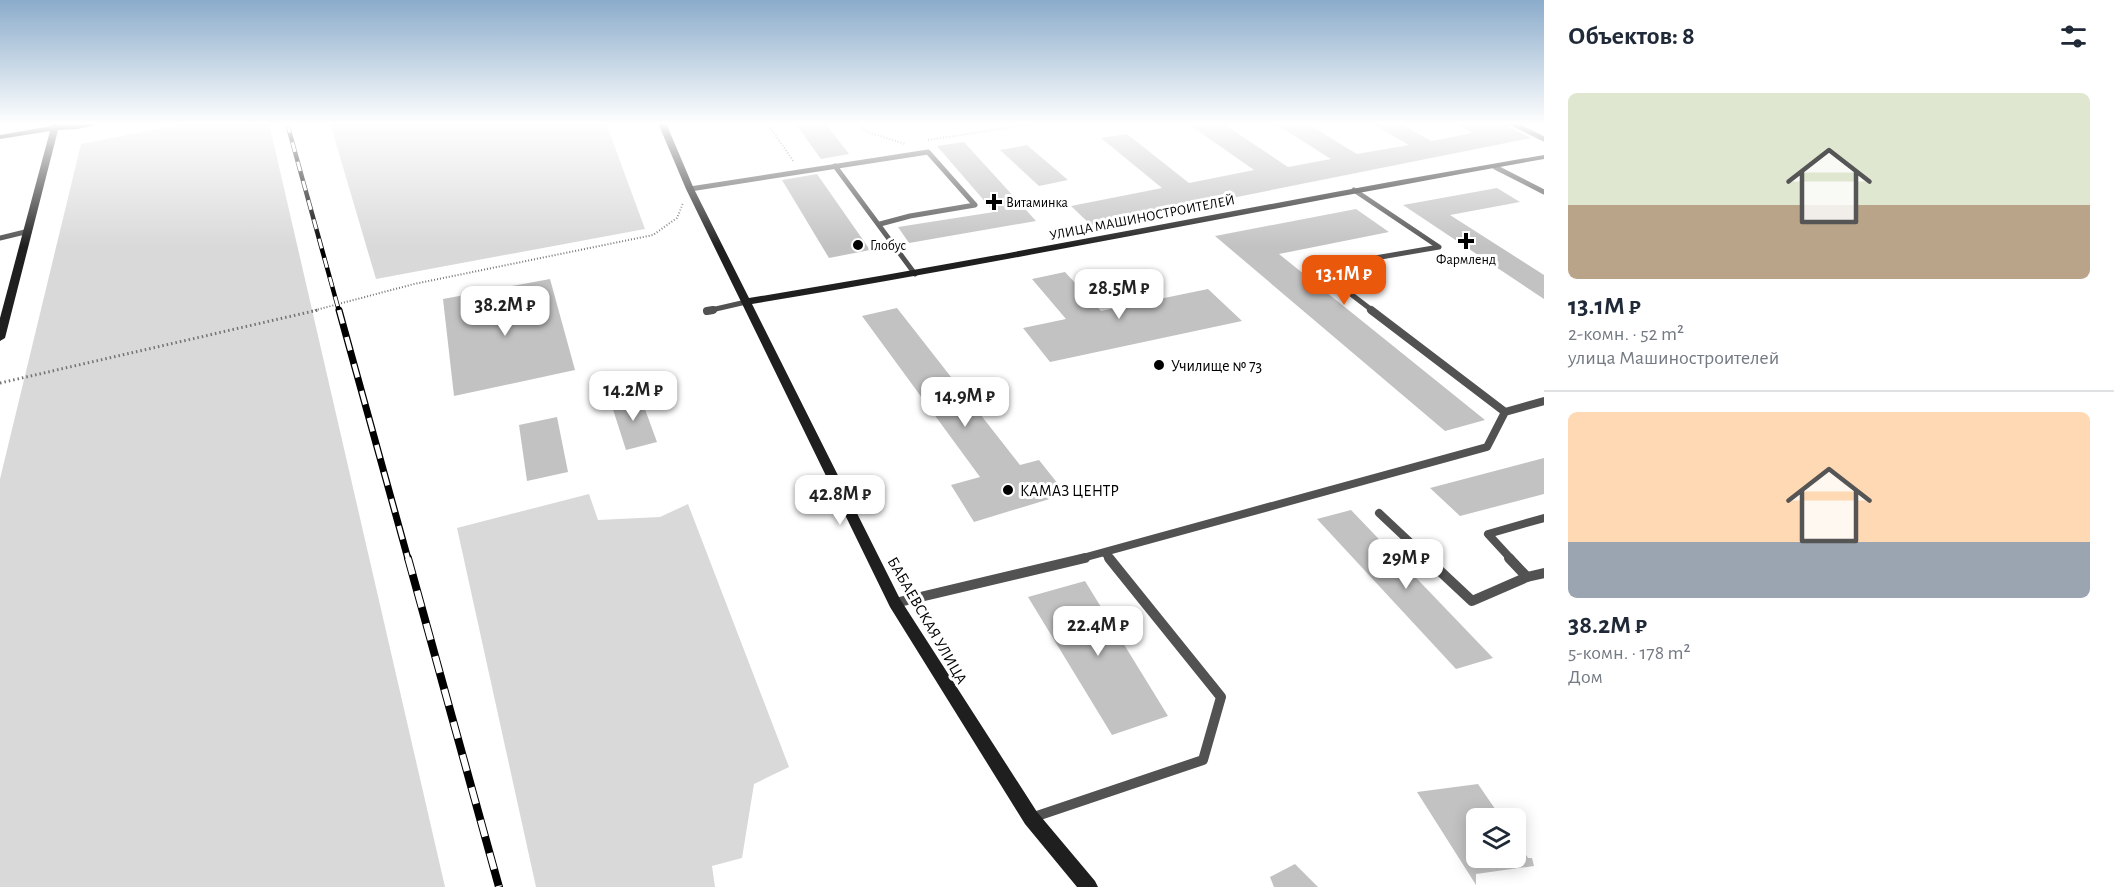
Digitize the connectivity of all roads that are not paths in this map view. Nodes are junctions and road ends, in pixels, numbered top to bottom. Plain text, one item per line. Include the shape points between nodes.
1 (45, 164) edge
2 (680, 164) edge
3 (846, 164) edge
4 (939, 164) edge
5 (1505, 164) edge
6 (835, 166) junction
7 (1496, 166) junction
8 (690, 189) junction
9 (1354, 190) junction
10 (1544, 192) edge
11 (880, 224) junction
12 (29, 231) junction
13 (0, 238) edge
14 (915, 274) junction
15 (746, 302) junction
16 (707, 311) dead end
17 (0, 338) edge
18 (1544, 402) edge
19 (1505, 412) junction
20 (1379, 513) dead end
21 (1544, 518) edge
22 (1105, 553) junction
23 (1544, 573) edge
24 (1527, 577) junction
25 (896, 603) junction
26 (1031, 818) junction
27 (1089, 887) edge

1 - 12 main road
2 - 8 main road, БАБАЕВСКАЯ УЛИЦА
3 - 6 lane
4 - 11 lane via 975,206
5 - 7 main road, УЛИЦА МАШИНОСТРОИТЕЛЕЙ
6 - 8 lane
6 - 11 lane
7 - 9 main road, УЛИЦА МАШИНОСТРОИТЕЛЕЙ
7 - 10 lane
8 - 15 main road, БАБАЕВСКАЯ УЛИЦА
9 - 14 main road, УЛИЦА МАШИНОСТРОИТЕЛЕЙ
9 - 19 lane via 1439,247 1317,268
11 - 14 lane
12 - 13 lane
12 - 17 main road
14 - 15 main road, УЛИЦА МАШИНОСТРОИТЕЛЕЙ
15 - 16 lane
15 - 25 main road, БАБАЕВСКАЯ УЛИЦА
18 - 19 lane
19 - 22 lane via 1487,447
20 - 24 lane via 1472,601
21 - 24 lane via 1488,534
22 - 25 lane
22 - 26 lane via 1221,697 1203,760
23 - 24 lane
25 - 26 main road, БАБАЕВСКАЯ УЛИЦА
26 - 27 main road, БАБАЕВСКАЯ УЛИЦА

